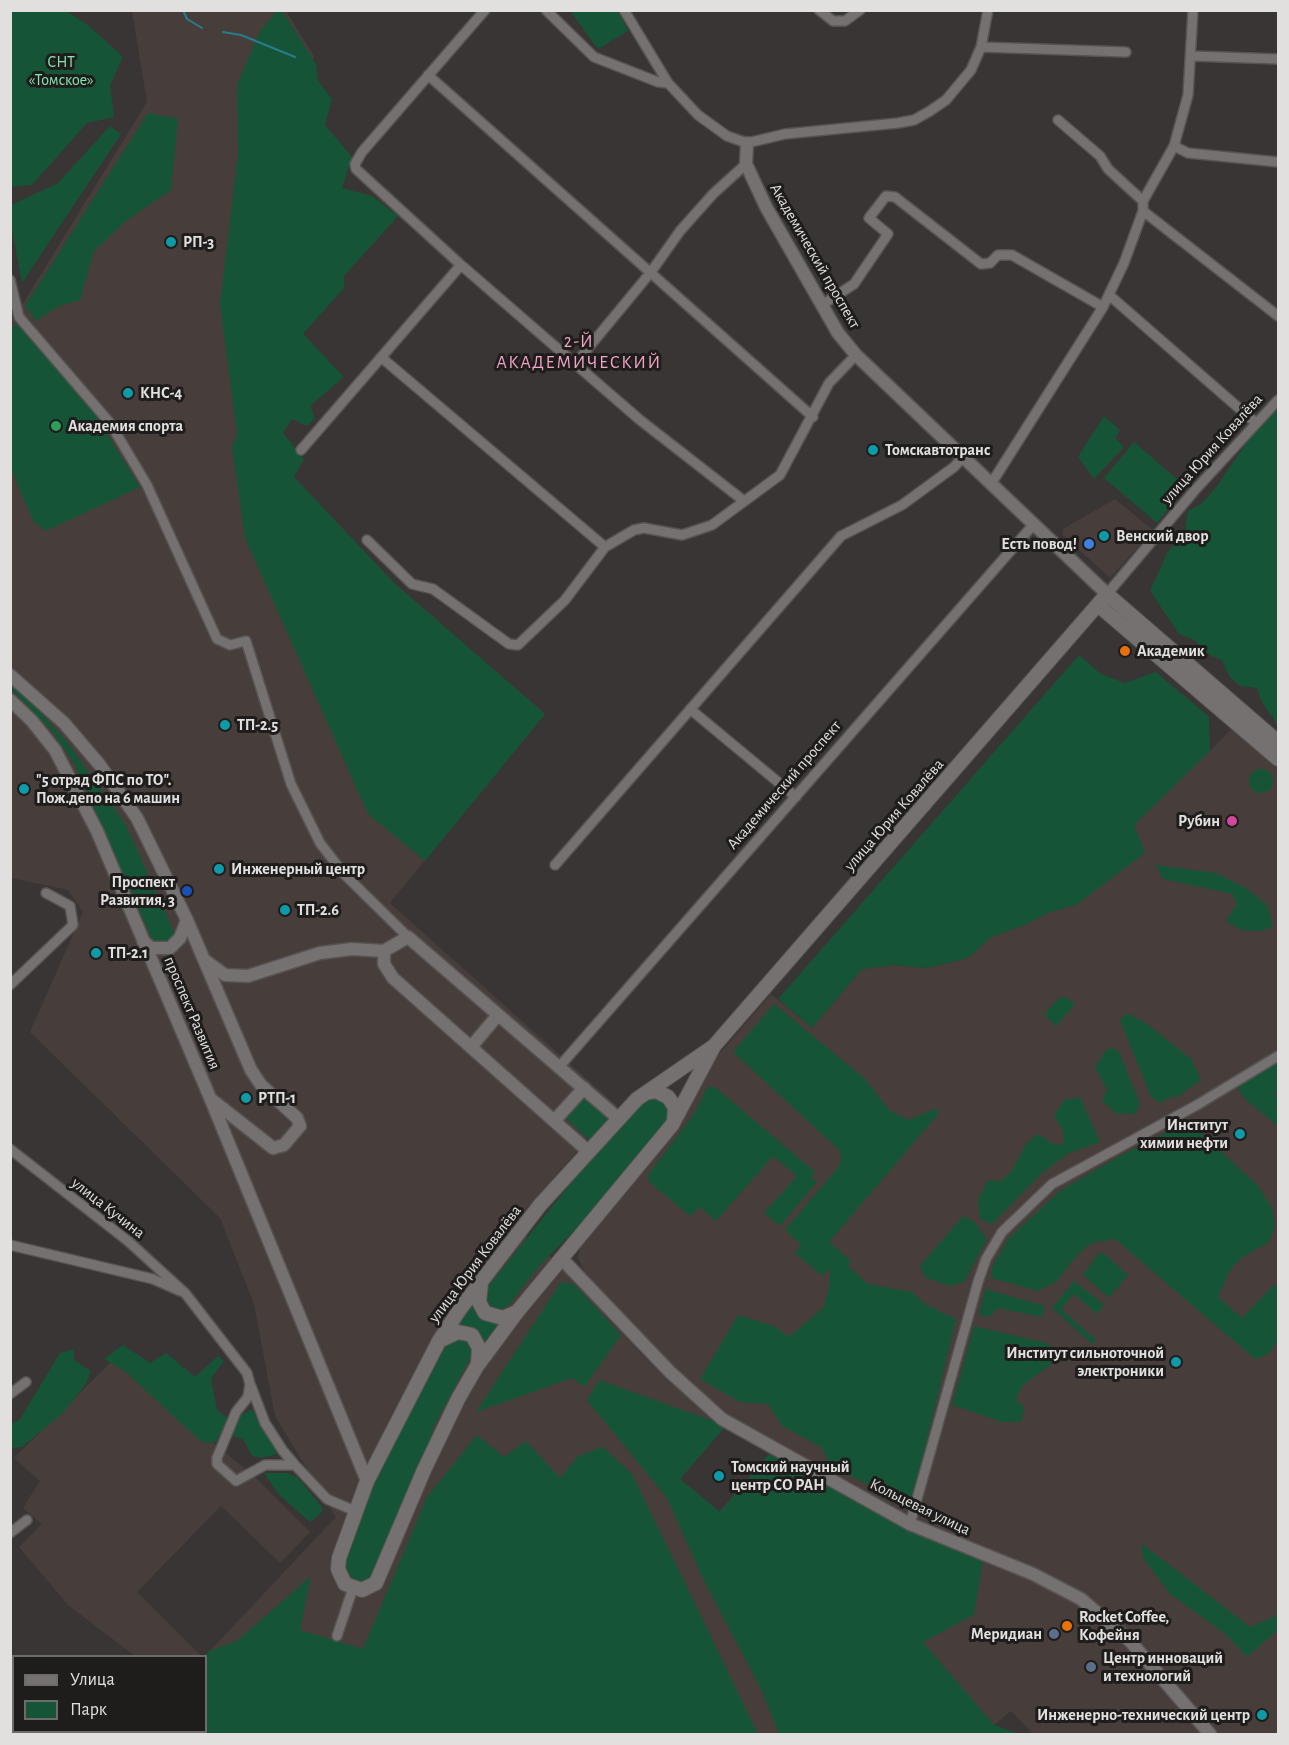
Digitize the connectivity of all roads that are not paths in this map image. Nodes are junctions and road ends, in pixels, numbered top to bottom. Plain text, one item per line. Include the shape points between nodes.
1 (484, 10) edge
2 (546, 10) edge
3 (624, 10) edge
4 (819, 10) edge
5 (860, 10) edge
6 (988, 10) edge
7 (1193, 10) edge
8 (981, 47) junction
9 (1126, 52) dead end
10 (1192, 56) junction
11 (1278, 59) edge
12 (428, 75) junction
13 (668, 83) junction
14 (1058, 120) dead end
15 (747, 143) junction
16 (1174, 146) junction
17 (1278, 162) edge
18 (746, 164) junction
19 (1143, 206) junction
20 (461, 265) junction
21 (651, 272) junction
22 (10, 280) edge
23 (1109, 295) junction
24 (822, 305) junction
25 (1103, 307) junction
26 (1278, 316) edge
27 (856, 355) junction
28 (382, 358) junction
29 (575, 364) junction
30 (1278, 400) edge
31 (813, 417) junction
32 (1256, 423) junction
33 (301, 450) dead end
34 (963, 457) junction
35 (992, 484) junction
36 (744, 501) junction
37 (1034, 524) junction
38 (367, 540) dead end
39 (605, 547) junction
40 (1107, 594) junction
41 (1098, 605) junction
42 (10, 675) edge
43 (10, 700) edge
44 (1223, 702) junction
45 (690, 708) junction
46 (1278, 742) edge
47 (1278, 759) edge
48 (796, 797) junction
49 (555, 865) dead end
50 (46, 893) dead end
51 (187, 920) junction
52 (408, 937) junction
53 (142, 940) junction
54 (384, 951) junction
55 (200, 952) junction
56 (10, 985) edge
57 (498, 1015) junction
58 (714, 1046) junction
59 (471, 1047) junction
60 (1278, 1056) edge
61 (559, 1067) junction
62 (584, 1088) junction
63 (644, 1094) junction
64 (211, 1100) junction
65 (619, 1119) junction
66 (554, 1121) junction
67 (672, 1125) junction
68 (10, 1149) edge
69 (589, 1152) junction
70 (10, 1245) edge
71 (561, 1258) junction
72 (162, 1270) junction
73 (153, 1279) junction
74 (481, 1283) junction
75 (185, 1293) junction
76 (517, 1312) junction
77 (439, 1341) junction
78 (477, 1366) junction
79 (26, 1382) dead end
80 (250, 1384) junction
81 (10, 1394) edge
82 (295, 1465) junction
83 (367, 1481) junction
84 (355, 1511) junction
85 (27, 1520) dead end
86 (910, 1524) junction
87 (10, 1533) edge
88 (353, 1588) junction
89 (337, 1636) dead end
90 (1210, 1734) edge

1 - 12 street
2 - 13 street via 594,57
3 - 13 street
4 - 5 street via 834,21 845,21
6 - 8 street
7 - 10 street
8 - 9 street
8 - 15 street via 959,87 914,120 785,134
10 - 11 street
10 - 16 street via 1188,95
12 - 20 street via 355,164 359,174
12 - 21 street
13 - 15 street via 711,126
14 - 19 street via 1100,156
15 - 18 street, Академический проспект
16 - 17 street via 1188,153
16 - 19 street
18 - 21 street via 680,231
18 - 24 street, Академический проспект
19 - 23 street
19 - 26 street
20 - 28 street
20 - 29 street
21 - 29 street
21 - 31 street
22 - 52 street via 20,317 111,423 147,485 217,639 230,645 246,641 291,784 320,843 344,874
23 - 25 street
23 - 32 street
24 - 25 street via 854,284 888,234 869,218 886,196 895,197 981,264 990,263 998,255 1012,255
24 - 27 street, Академический проспект
25 - 35 street
27 - 31 street via 829,383
27 - 34 street, Академический проспект
28 - 33 street
28 - 39 street
29 - 36 street
30 - 32 street, улица Юрия Ковалёва
31 - 36 street via 780,475
32 - 40 street, улица Юрия Ковалёва
34 - 35 street, Академический проспект
34 - 45 street via 902,505 841,536
35 - 37 street, Академический проспект
36 - 39 street via 712,525 690,534 644,528
37 - 40 street, Академический проспект
37 - 48 street, Академический проспект
38 - 39 street via 412,584 433,589 509,645 518,645 528,638 565,600
40 - 41 main road
40 - 44 main road, Академический проспект
41 - 44 main road, Академический проспект
41 - 58 main road, улица Юрия Ковалёва
42 - 51 street, проспект Развития via 64,723 99,764 136,819
43 - 53 street, проспект Развития via 55,750 73,782
44 - 46 main road, Академический проспект
44 - 47 main road, Академический проспект
45 - 48 street
45 - 49 street
48 - 61 street, Академический проспект
50 - 56 street via 70,906 73,925
51 - 53 street, проспект Развития via 180,938 170,948 151,948
51 - 55 street, проспект Развития
52 - 54 street
52 - 57 street
53 - 64 street, проспект Развития
54 - 55 street via 320,953 237,977 216,971
54 - 59 street via 384,964 393,978
55 - 64 street, проспект Развития via 251,1070 261,1085 297,1118 300,1126 284,1145 273,1148
57 - 59 street
57 - 61 street
58 - 63 main road, улица Юрия Ковалёва
58 - 67 main road, улица Юрия Ковалёва
59 - 66 street
60 - 86 street via 1052,1184 1002,1232 978,1282
61 - 62 street
62 - 65 street
62 - 66 street
63 - 65 main road, улица Юрия Ковалёва
63 - 67 main road via 668,1096 675,1107
64 - 83 street, проспект Развития
65 - 69 main road, улица Юрия Ковалёва
66 - 69 street
67 - 71 main road, улица Юрия Ковалёва
68 - 72 street, улица Кучина
69 - 74 main road, улица Юрия Ковалёва via 540,1205
70 - 73 street
71 - 76 main road, улица Юрия Ковалёва
71 - 86 street, Кольцевая улица via 662,1364 722,1419
72 - 73 street via 161,1277
72 - 75 street, улица Кучина
73 - 75 street
74 - 76 main road via 479,1302 485,1313 503,1318
74 - 77 main road, улица Юрия Ковалёва
75 - 80 street, улица Кучина via 247,1373
76 - 78 main road, улица Юрия Ковалёва
77 - 78 main road via 458,1332 472,1335 479,1348
77 - 83 main road, улица Юрия Ковалёва
78 - 88 main road, улица Юрия Ковалёва via 424,1470 376,1583 362,1590
79 - 81 street
80 - 82 street, улица Кучина via 265,1423
80 - 82 street via 248,1397 236,1412 217,1458 218,1464 237,1481 265,1465
82 - 84 street, улица Кучина via 327,1498
83 - 84 main road, улица Юрия Ковалёва
84 - 88 main road, улица Юрия Ковалёва via 338,1569 340,1578
85 - 87 street
86 - 90 street, Кольцевая улица via 1033,1574 1081,1599 1130,1641
88 - 89 street

